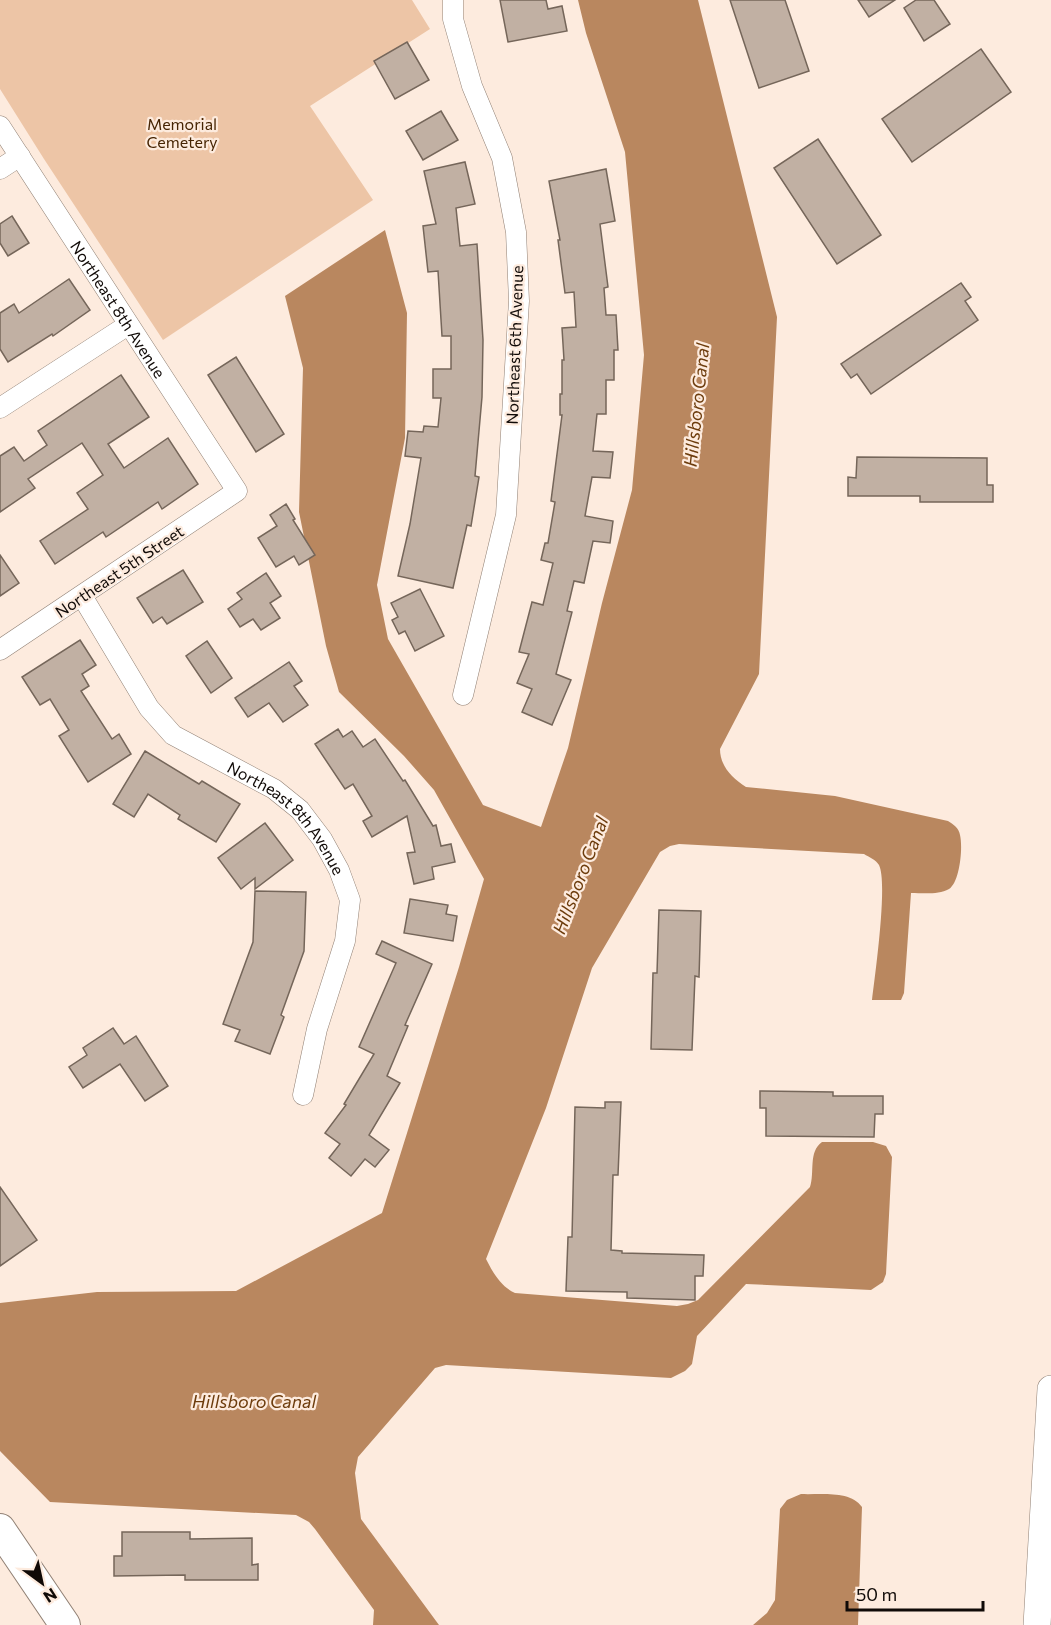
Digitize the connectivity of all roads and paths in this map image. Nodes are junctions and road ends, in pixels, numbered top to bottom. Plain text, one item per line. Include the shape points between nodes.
1 (453, 0) edge
2 (0, 126) edge
3 (20, 156) junction
4 (0, 169) edge
5 (128, 325) junction
6 (0, 408) edge
7 (237, 491) joint
8 (82, 596) junction
9 (0, 650) edge
10 (463, 695) dead end
11 (303, 1095) dead end
12 (1051, 1389) edge
13 (0, 1529) edge
14 (65, 1625) edge
15 (1036, 1625) edge

1 - 10 street, Northeast 6th Avenue via 453,19 472,86 502,158 516,232 519,300 506,515
2 - 3 street, Northeast 8th Avenue
3 - 4 street
3 - 5 street, Northeast 8th Avenue
5 - 6 street
5 - 7 street, Northeast 8th Avenue
7 - 8 street, Northeast 5th Street
8 - 9 street, Northeast 5th Street
8 - 11 street, Northeast 8th Avenue via 149,708 173,735 274,789 300,810 339,870 350,900 345,941 317,1029
12 - 15 main road
13 - 14 main road

